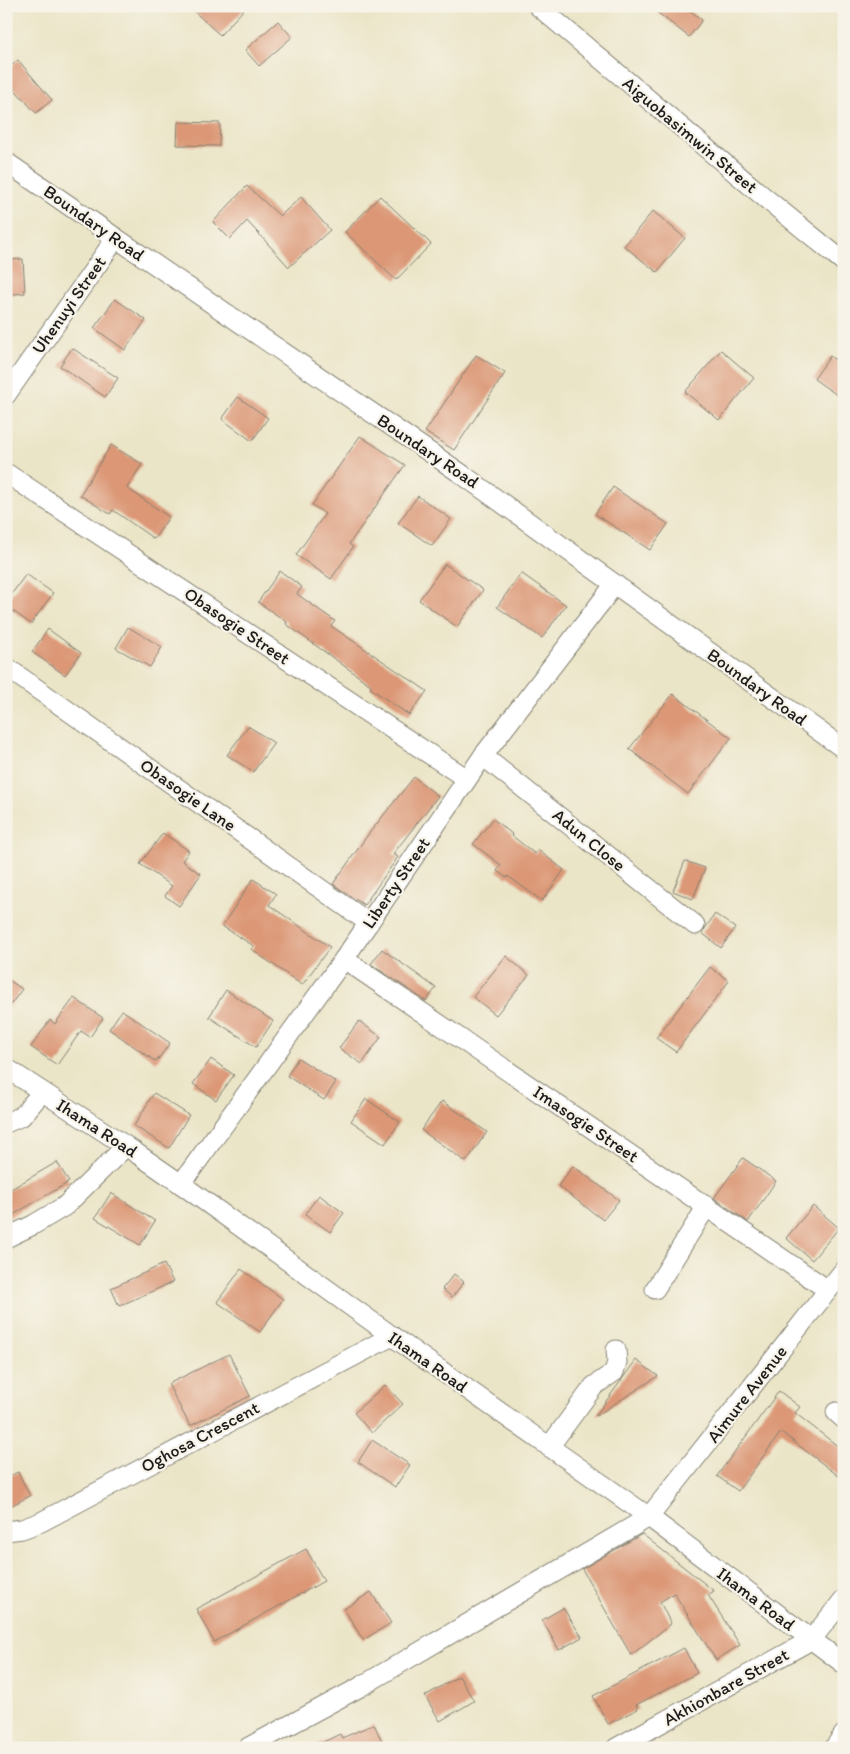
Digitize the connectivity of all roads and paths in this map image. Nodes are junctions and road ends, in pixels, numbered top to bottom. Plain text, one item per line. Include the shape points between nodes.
1 (538, 6) edge
2 (6, 162) edge
3 (116, 238) junction
4 (840, 254) edge
5 (6, 395) edge
6 (6, 473) edge
7 (615, 584) junction
8 (6, 668) edge
9 (844, 749) edge
10 (482, 756) junction
11 (467, 779) junction
12 (369, 923) junction
13 (695, 925) dead end
14 (344, 959) junction
15 (6, 1068) edge
16 (42, 1092) junction
17 (6, 1123) edge
18 (126, 1146) junction
19 (181, 1184) junction
20 (707, 1206) junction
21 (6, 1238) edge
22 (844, 1270) edge
23 (655, 1289) dead end
24 (828, 1290) junction
25 (392, 1336) junction
26 (616, 1350) dead end
27 (549, 1447) junction
28 (649, 1518) junction
29 (6, 1531) edge
30 (844, 1598) edge
31 (811, 1640) junction
32 (844, 1664) edge
33 (844, 1734) edge
34 (247, 1748) edge
35 (616, 1748) edge
36 (834, 1748) edge

1 - 4 street, Aiguobasimwin Street
2 - 3 street, Boundary Road
3 - 5 street, Uhenuyi Street
3 - 7 street, Boundary Road via 463,475
6 - 11 street, Obasogie Street
7 - 9 street, Boundary Road
7 - 10 street, Liberty Street
8 - 12 street, Obasogie Lane
10 - 11 street, Liberty Street
10 - 13 street, Adun Close
11 - 12 street, Liberty Street
12 - 14 street, Liberty Street
14 - 19 street, Liberty Street
14 - 20 street, Imasogie Street
15 - 16 street, Ihama Road
16 - 17 street via 22,1116
16 - 18 street, Ihama Road
18 - 19 street, Ihama Road
18 - 21 street via 65,1206
19 - 25 street, Ihama Road
20 - 23 street
20 - 24 street, Imasogie Street
22 - 24 street, Aimure Avenue
24 - 28 street, Aimure Avenue
25 - 27 street, Ihama Road
25 - 29 street, Oghosa Crescent via 41,1522
26 - 27 street via 618,1362 614,1372 594,1386
27 - 28 street, Ihama Road
28 - 31 street, Ihama Road
28 - 34 street via 360,1687
30 - 31 street
31 - 32 street, Ihama Road
31 - 35 street, Akhionbare Street
33 - 36 street

